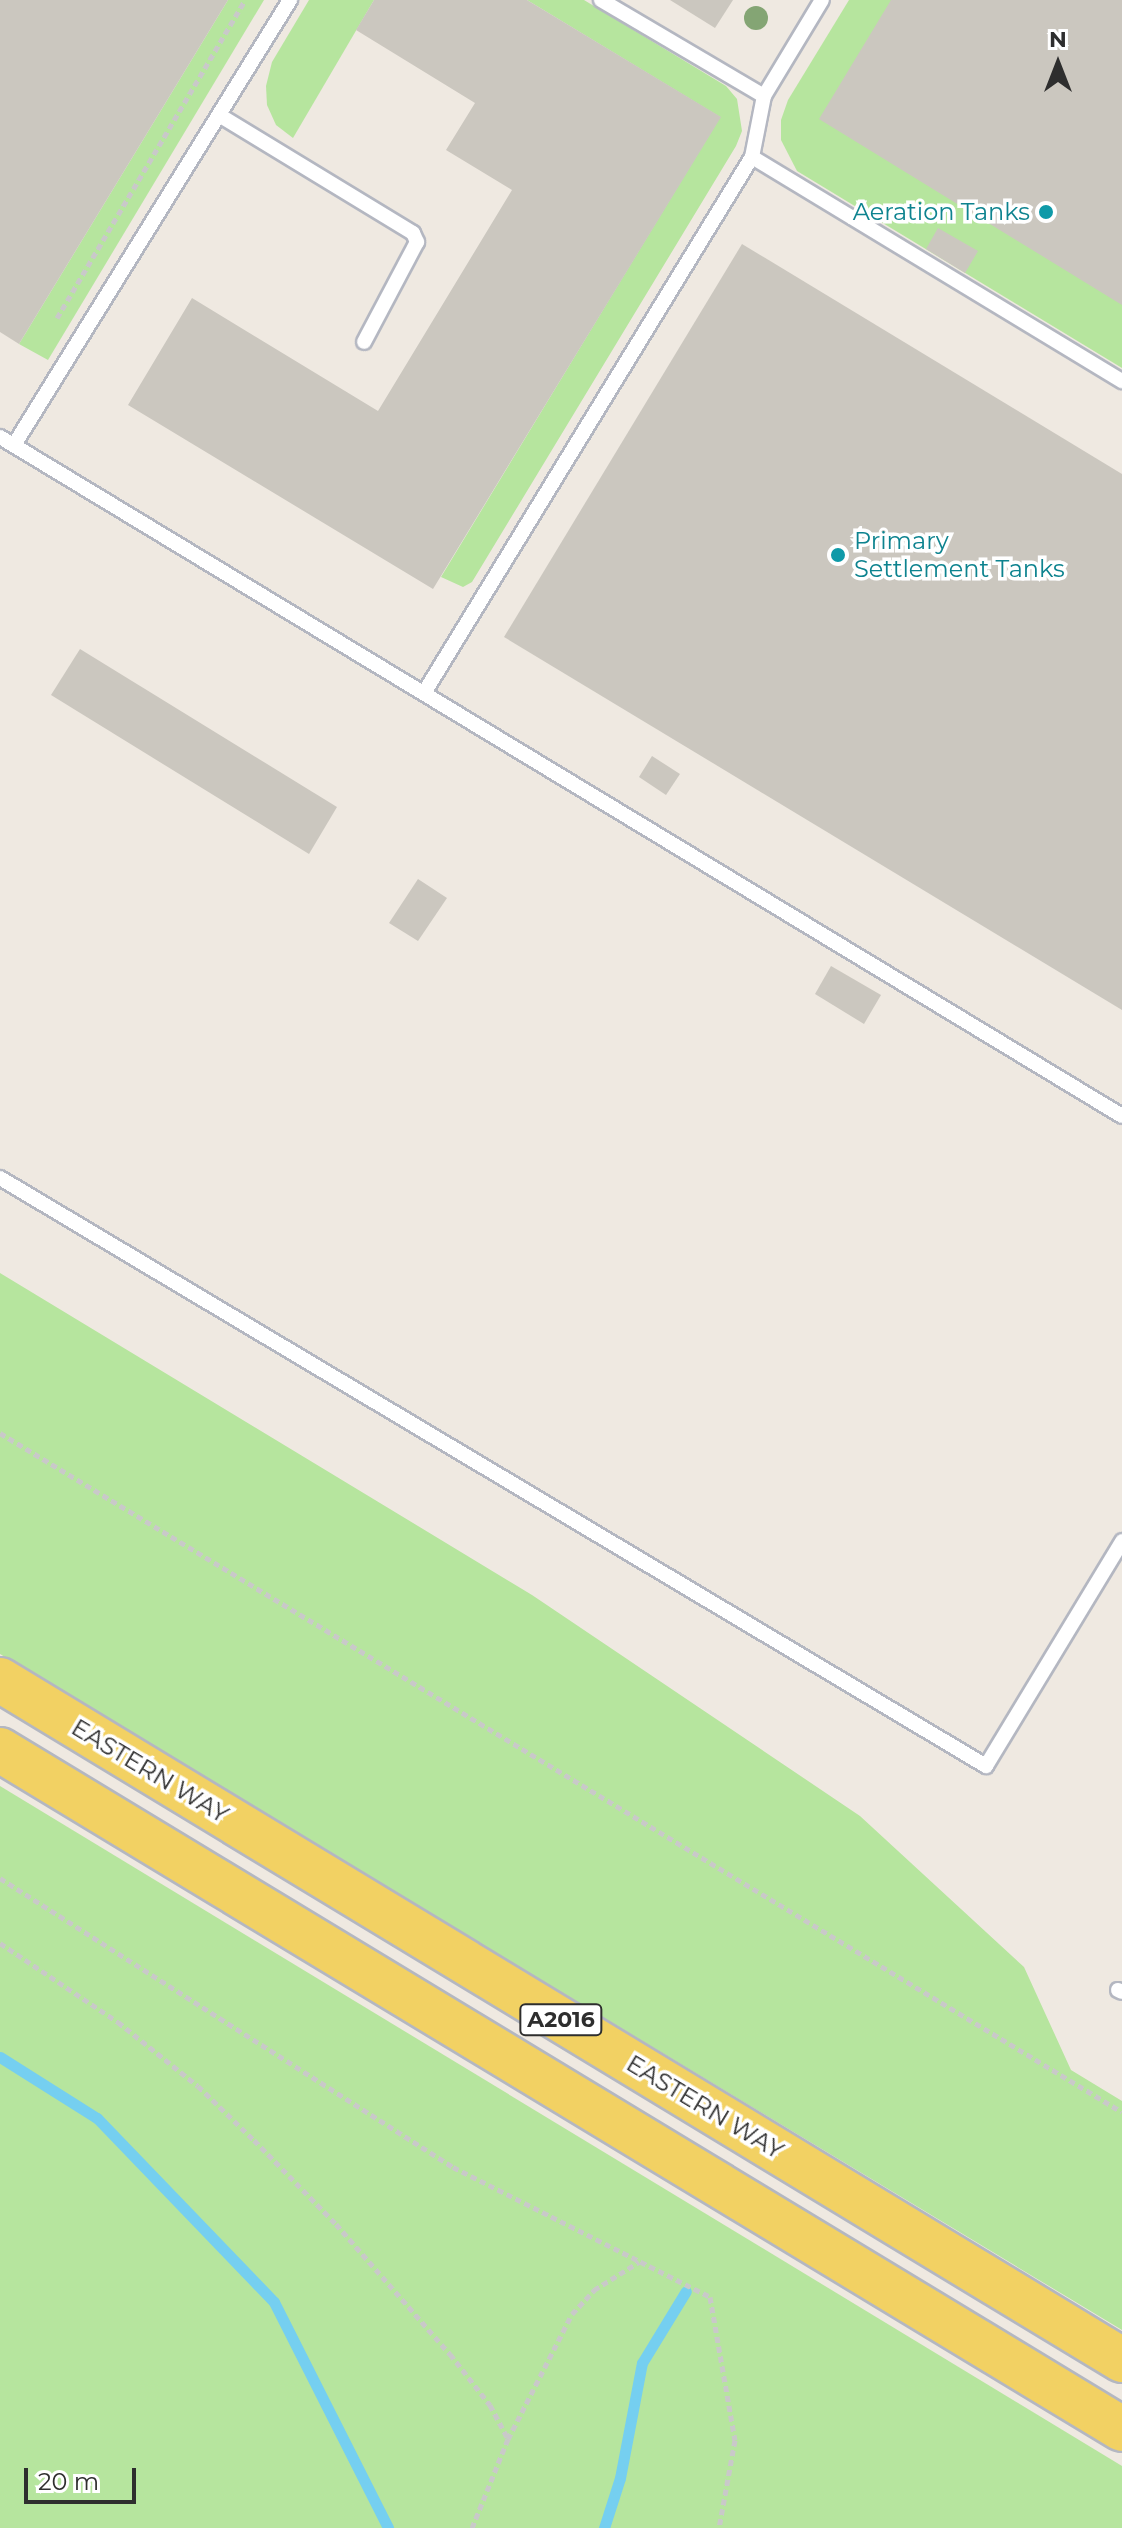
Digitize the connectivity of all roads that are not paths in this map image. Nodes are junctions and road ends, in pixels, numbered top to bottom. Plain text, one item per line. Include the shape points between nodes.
1 (290, 0) edge
2 (601, 0) edge
3 (822, 0) edge
4 (764, 96) junction
5 (219, 115) junction
6 (752, 157) junction
7 (364, 342) dead end
8 (1122, 381) edge
9 (0, 437) edge
10 (14, 445) junction
11 (424, 693) junction
12 (1122, 1116) edge
13 (0, 1178) edge
14 (1122, 1541) edge
15 (0, 1680) edge
16 (0, 1750) edge
17 (1122, 2360) edge
18 (1122, 2429) edge

1 - 5 lane
2 - 4 lane
3 - 4 lane
4 - 6 lane
5 - 7 lane via 413,233 417,242
5 - 10 lane
6 - 8 lane
6 - 11 lane
9 - 10 lane
10 - 11 lane
11 - 12 lane
13 - 14 lane via 986,1766
15 - 17 main road, EASTERN WAY / A2016
16 - 18 main road, A2016

